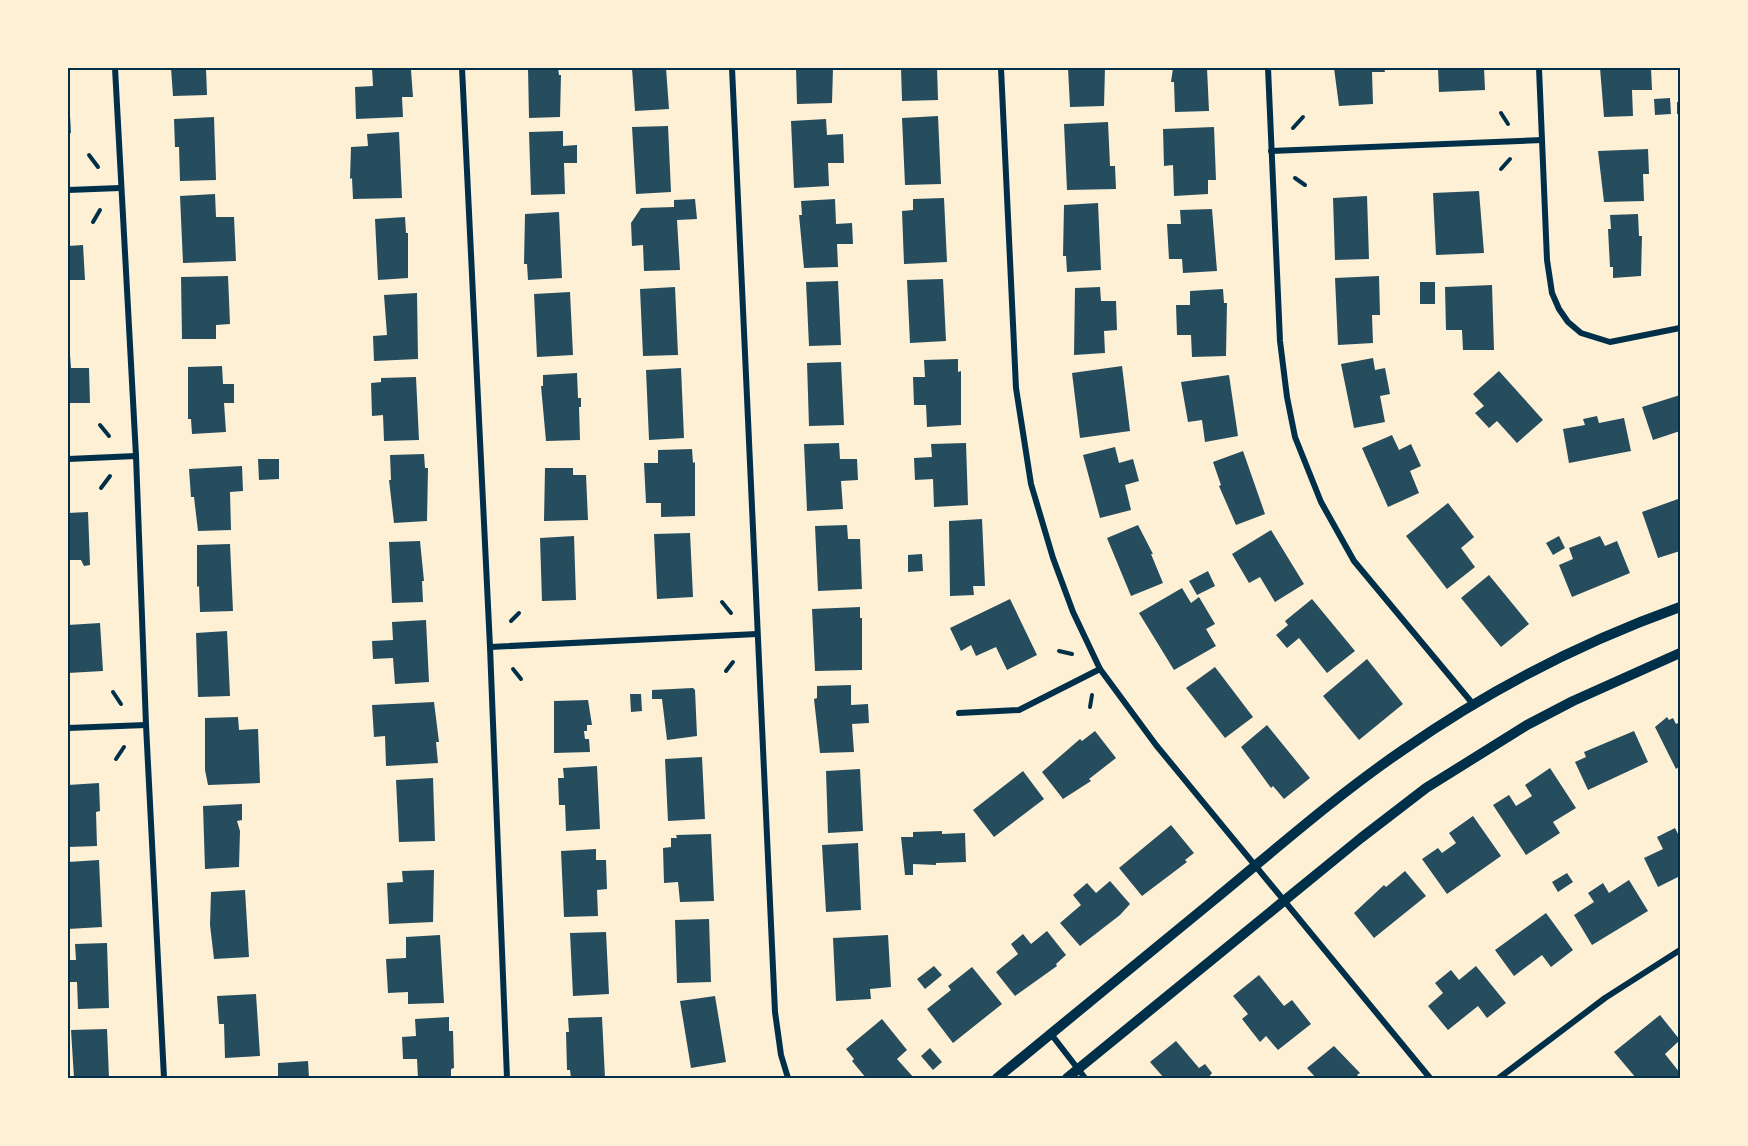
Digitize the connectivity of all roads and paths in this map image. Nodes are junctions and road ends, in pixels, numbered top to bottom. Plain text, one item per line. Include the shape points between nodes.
1 (115, 68) edge
2 (462, 68) edge
3 (732, 68) edge
4 (1001, 68) edge
5 (1268, 68) edge
6 (1539, 68) edge
7 (1501, 113) dead end
8 (1303, 117) dead end
9 (1508, 124) dead end
10 (1293, 128) dead end
11 (1542, 140) junction
12 (1271, 151) junction
13 (89, 154) dead end
14 (1510, 159) dead end
15 (98, 167) dead end
16 (1501, 169) dead end
17 (1295, 178) dead end
18 (1305, 185) dead end
19 (120, 188) junction
20 (68, 190) edge
21 (100, 210) dead end
22 (93, 222) dead end
23 (1680, 328) edge
24 (100, 425) dead end
25 (109, 436) dead end
26 (136, 456) junction
27 (68, 459) edge
28 (110, 476) dead end
29 (101, 488) dead end
30 (722, 602) dead end
31 (1680, 607) edge
32 (519, 613) dead end
33 (731, 613) dead end
34 (511, 621) dead end
35 (757, 634) junction
36 (490, 647) junction
37 (1059, 651) dead end
38 (1680, 653) edge
39 (1072, 654) dead end
40 (733, 662) dead end
41 (513, 669) dead end
42 (1100, 669) junction
43 (726, 671) dead end
44 (521, 679) dead end
45 (113, 692) dead end
46 (1092, 695) dead end
47 (122, 704) dead end
48 (1473, 704) junction
49 (1090, 707) dead end
50 (960, 713) dead end
51 (146, 725) junction
52 (68, 728) edge
53 (124, 747) dead end
54 (116, 759) dead end
55 (1255, 866) junction
56 (1285, 901) junction
57 (1678, 951) edge
58 (1680, 958) edge
59 (1051, 1034) junction
60 (1081, 1074) edge
61 (164, 1078) edge
62 (507, 1078) edge
63 (788, 1078) edge
64 (997, 1078) edge
65 (1067, 1078) edge
66 (1430, 1078) edge
67 (1499, 1078) edge

1 - 19 street
2 - 36 street
3 - 35 street
4 - 42 street via 1013,357 1025,452 1053,558 1072,612
5 - 12 street
6 - 11 street
7 - 9 path
8 - 10 path
11 - 12 street
11 - 23 street via 1549,279 1568,322 1581,333 1610,342
12 - 48 street via 1280,341 1290,417 1304,460 1321,502 1353,561
13 - 15 path
14 - 16 path
17 - 18 path
19 - 20 street
19 - 26 street
21 - 22 path
24 - 25 path
26 - 27 street
26 - 51 street
28 - 29 path
30 - 33 path
31 - 48 street via 1622,629
32 - 34 path
35 - 36 street
35 - 63 street via 774,1012
36 - 62 street
37 - 39 path
38 - 56 street via 1572,701 1479,754 1394,812
40 - 43 path
41 - 44 path
42 - 50 street via 1019,710
42 - 55 street via 1156,746
45 - 47 path
46 - 49 path
48 - 55 street via 1378,768
51 - 52 street
51 - 61 street
53 - 54 path
55 - 56 street
55 - 59 street
56 - 60 street
56 - 66 street
57 - 58 street
57 - 67 street via 1588,1010
59 - 60 street
59 - 64 street
60 - 65 street

